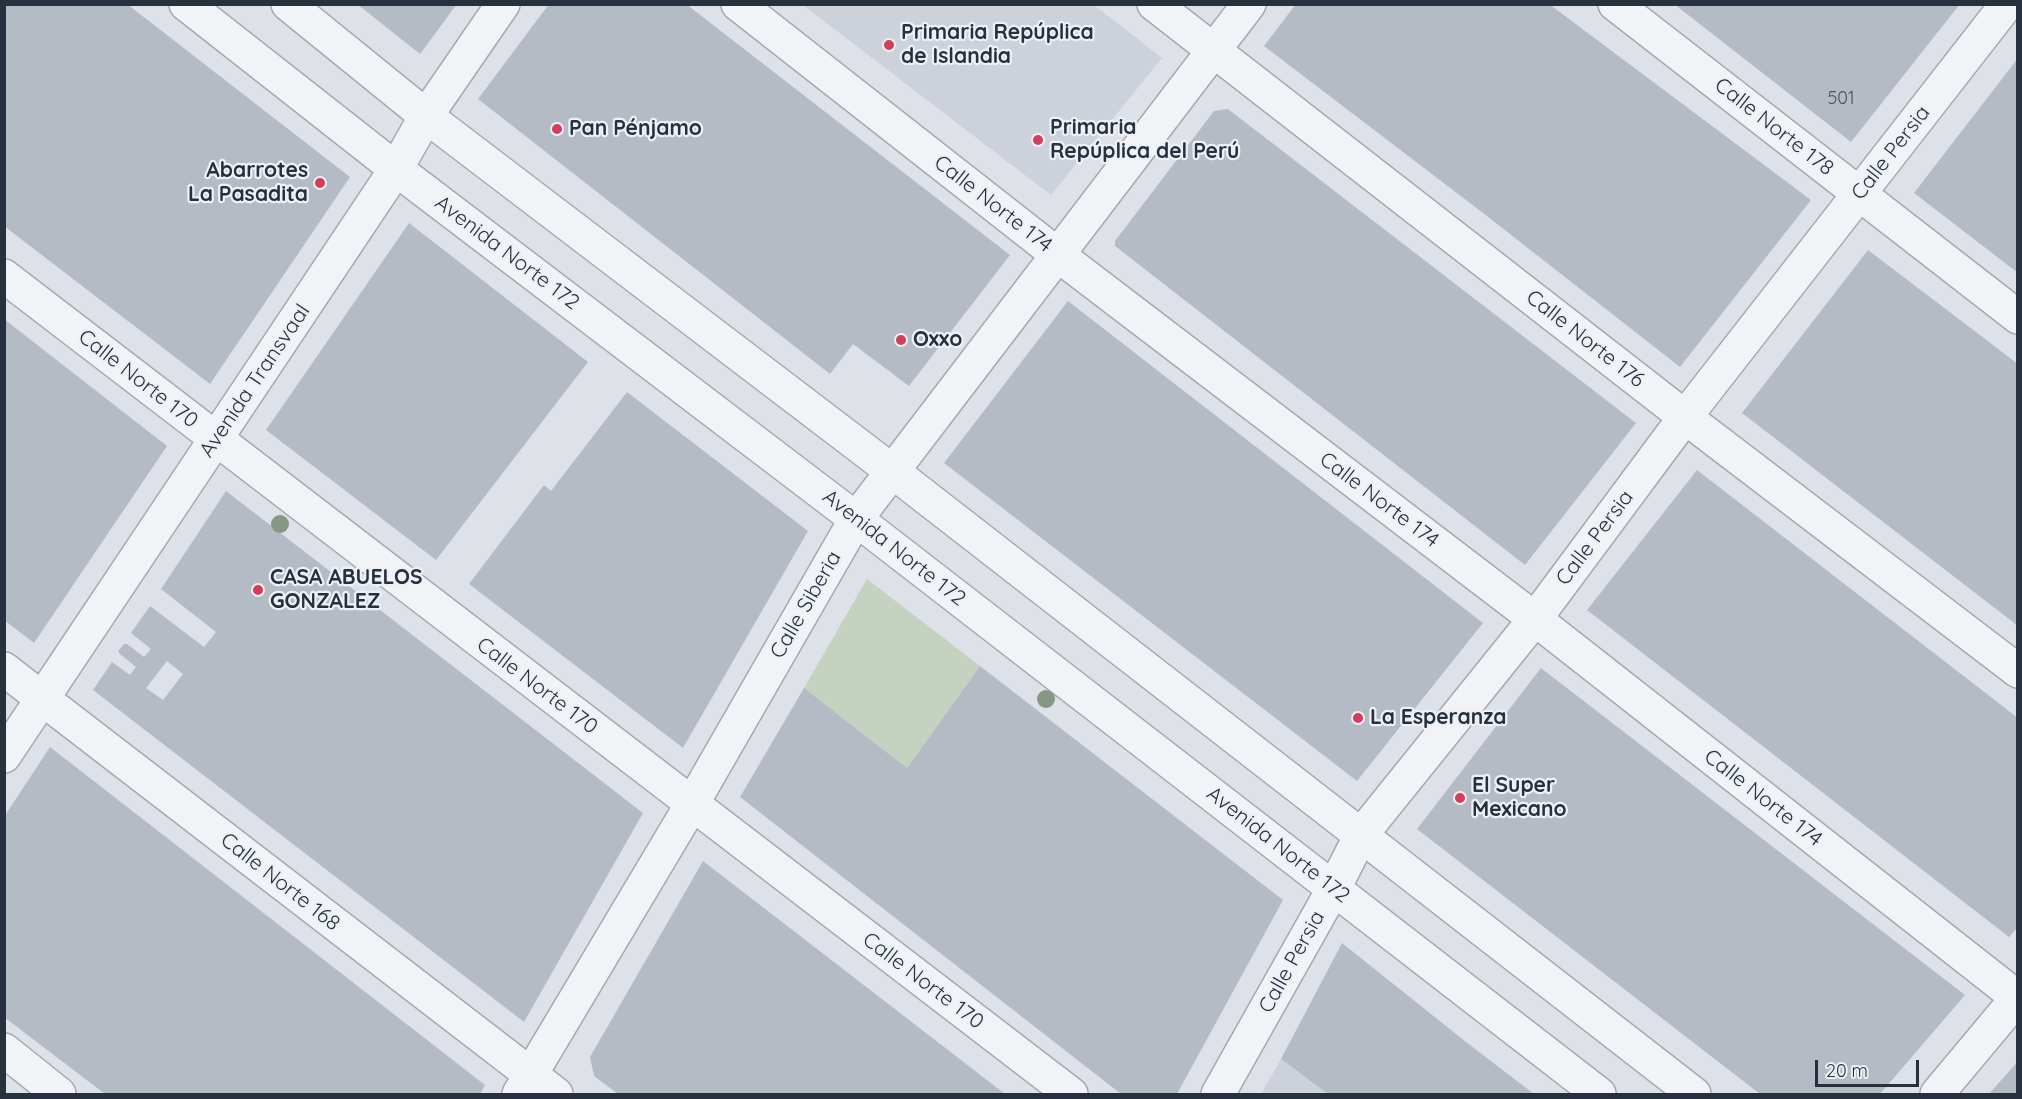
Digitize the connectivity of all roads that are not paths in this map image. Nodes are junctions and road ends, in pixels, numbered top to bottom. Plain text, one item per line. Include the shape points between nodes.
1 (186, 4) edge
2 (288, 4) edge
3 (503, 4) edge
4 (738, 4) edge
5 (1155, 4) edge
6 (1249, 4) edge
7 (1615, 4) edge
8 (2007, 4) edge
9 (1214, 51) junction
10 (426, 116) junction
11 (396, 169) junction
12 (1860, 192) junction
13 (1058, 255) junction
14 (4, 276) edge
15 (2018, 317) edge
16 (1685, 417) junction
17 (216, 439) junction
18 (892, 471) junction
19 (856, 519) junction
20 (1535, 619) junction
21 (4, 669) edge
22 (2018, 671) edge
23 (43, 699) junction
24 (4, 756) edge
25 (692, 804) junction
26 (1361, 836) junction
27 (1334, 888) junction
28 (2017, 998) edge
29 (4, 1050) edge
30 (525, 1085) edge
31 (59, 1095) edge
32 (556, 1095) edge
33 (1071, 1095) edge
34 (1218, 1095) edge
35 (1599, 1095) edge
36 (1694, 1095) edge
37 (1936, 1095) edge

1 - 11 street, Avenida Norte 172
2 - 10 street
3 - 10 street, Avenida Transvaal
4 - 13 street, Calle Norte 174
5 - 9 street, Calle Norte 176
6 - 9 street, Calle Siberia
7 - 12 street, Calle Norte 178
8 - 12 street, Calle Persia
9 - 13 street, Calle Siberia
9 - 16 street, Calle Norte 176
10 - 11 street, Avenida Transvaal
10 - 18 street
11 - 17 street, Avenida Transvaal
11 - 19 street, Avenida Norte 172
12 - 15 street, Calle Norte 178
12 - 16 street, Calle Persia
13 - 18 street, Calle Siberia
13 - 20 street, Calle Norte 174
14 - 17 street, Calle Norte 170
16 - 20 street, Calle Persia
16 - 22 street, Calle Norte 176
17 - 23 street, Avenida Transvaal
17 - 25 street, Calle Norte 170
18 - 19 street, Calle Siberia
18 - 26 street
19 - 25 street, Calle Siberia
19 - 27 street, Avenida Norte 172
20 - 26 street, Calle Persia
20 - 28 street, Calle Norte 174
21 - 23 street, Calle Norte 168
23 - 24 street, Avenida Transvaal
23 - 30 street, Calle Norte 168
25 - 30 street, Calle Siberia
25 - 33 street, Calle Norte 170
26 - 27 street, Calle Persia
26 - 36 street
27 - 34 street, Calle Persia
27 - 35 street, Avenida Norte 172
28 - 37 street
29 - 31 street
30 - 32 street, Calle Norte 168

